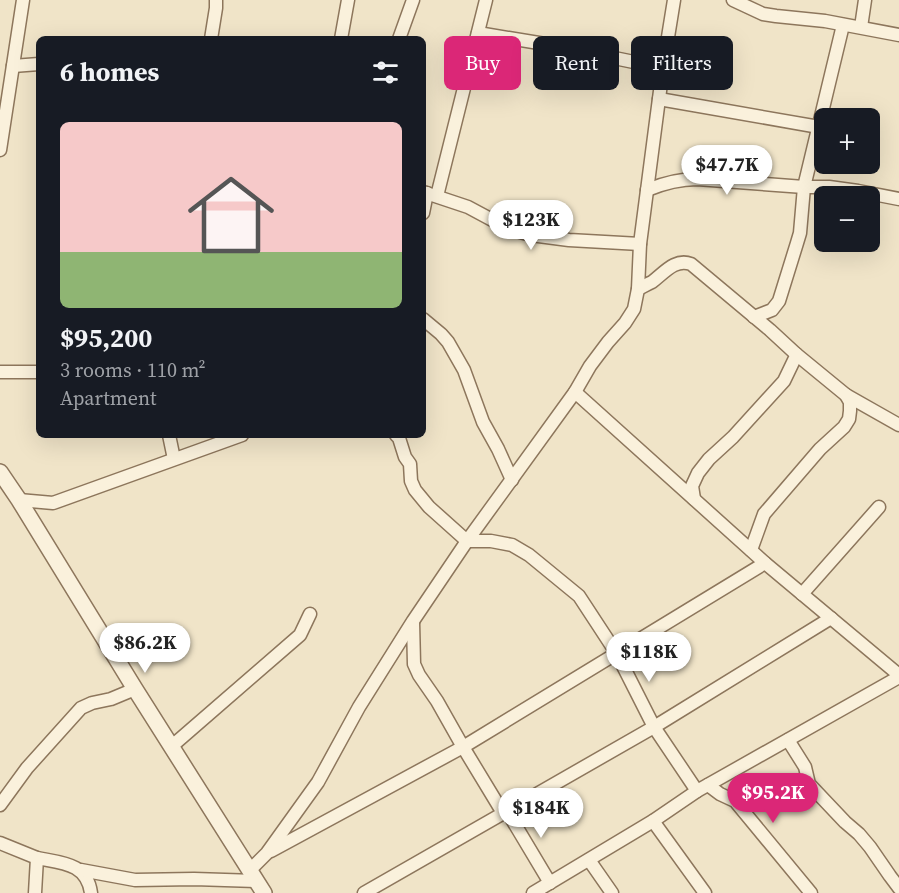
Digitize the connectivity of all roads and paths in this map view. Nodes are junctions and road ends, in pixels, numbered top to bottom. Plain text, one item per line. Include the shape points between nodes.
1 (23, 0) edge
2 (216, 0) edge
3 (348, 0) edge
4 (413, 0) edge
5 (486, 0) edge
6 (674, 0) edge
7 (733, 0) edge
8 (864, 0) edge
9 (843, 25) junction
10 (861, 27) junction
11 (478, 33) junction
12 (899, 35) edge
13 (211, 36) edge
14 (341, 36) edge
15 (400, 36) edge
16 (668, 36) edge
17 (631, 61) edge
18 (36, 64) edge
19 (13, 66) junction
20 (660, 90) edge
21 (659, 99) junction
22 (823, 108) edge
23 (3, 115) edge
24 (814, 126) edge
25 (814, 147) edge
26 (0, 150) edge
27 (804, 187) junction
28 (647, 190) junction
29 (429, 194) edge
30 (899, 200) edge
31 (640, 244) junction
32 (638, 289) junction
33 (772, 310) junction
34 (754, 317) junction
35 (426, 322) edge
36 (770, 330) junction
37 (796, 354) junction
38 (0, 372) edge
39 (36, 372) edge
40 (575, 392) junction
41 (846, 395) junction
42 (899, 425) edge
43 (170, 438) edge
44 (397, 438) edge
45 (219, 439) edge
46 (174, 459) junction
47 (0, 472) edge
48 (512, 480) junction
49 (694, 499) junction
50 (19, 500) junction
51 (879, 507) dead end
52 (467, 541) junction
53 (751, 550) junction
54 (765, 563) junction
55 (802, 594) junction
56 (310, 614) dead end
57 (831, 618) junction
58 (413, 621) junction
59 (617, 654) junction
60 (899, 676) edge
61 (135, 689) junction
62 (654, 727) junction
63 (788, 740) junction
64 (171, 746) junction
65 (463, 747) junction
66 (703, 788) junction
67 (0, 805) edge
68 (505, 812) junction
69 (653, 821) junction
70 (0, 843) edge
71 (267, 854) junction
72 (37, 858) junction
73 (589, 860) junction
74 (81, 870) junction
75 (257, 881) edge
76 (550, 883) junction
77 (899, 888) edge
78 (35, 893) edge
79 (91, 893) edge
80 (364, 893) edge
81 (533, 893) edge
82 (612, 893) edge
83 (705, 893) edge
84 (811, 893) edge

1 - 19 street
2 - 13 street
3 - 14 street
4 - 15 street
5 - 11 street
6 - 16 street
7 - 9 street via 763,14
8 - 10 street
9 - 10 street
9 - 22 street
10 - 12 street
11 - 17 street
11 - 29 street
18 - 19 street
19 - 23 street
20 - 21 street
21 - 24 street
21 - 28 street
23 - 26 street
25 - 27 street
27 - 28 street via 684,179
27 - 30 street via 839,188
27 - 33 street via 800,233 779,301
28 - 31 street
29 - 31 street via 531,236
31 - 32 street
32 - 34 street via 685,261
32 - 40 street via 634,309
33 - 34 street
33 - 36 street
34 - 36 street
35 - 48 street via 448,342 464,370 483,422
36 - 37 street
37 - 41 street
37 - 49 street via 784,381 698,473 692,486
38 - 39 street
40 - 48 street
40 - 49 street
41 - 42 street
41 - 53 street via 850,402 849,419 764,514
43 - 46 street
44 - 52 street via 410,464 415,490
45 - 46 street
46 - 50 street via 53,503
47 - 50 street
48 - 52 street
49 - 53 street
50 - 61 street
51 - 55 street
52 - 58 street
52 - 59 street via 512,545 530,555 579,596
53 - 54 street
54 - 55 street
54 - 59 street
55 - 57 street
56 - 64 street via 300,634
57 - 60 street
57 - 62 street
58 - 65 street via 414,664
58 - 71 street via 318,782
59 - 62 street
59 - 65 street
60 - 63 street
61 - 64 street
61 - 67 street via 81,708
62 - 66 street
62 - 68 street
63 - 66 street
63 - 77 street via 805,767 809,784 859,834
64 - 75 street
65 - 68 street
65 - 71 street
66 - 69 street
66 - 84 street via 735,801
68 - 76 street
68 - 80 street
69 - 73 street
69 - 83 street
70 - 72 street
71 - 75 street
72 - 74 street
72 - 78 street
73 - 76 street
73 - 82 street
74 - 75 street via 135,880
74 - 79 street
76 - 81 street

